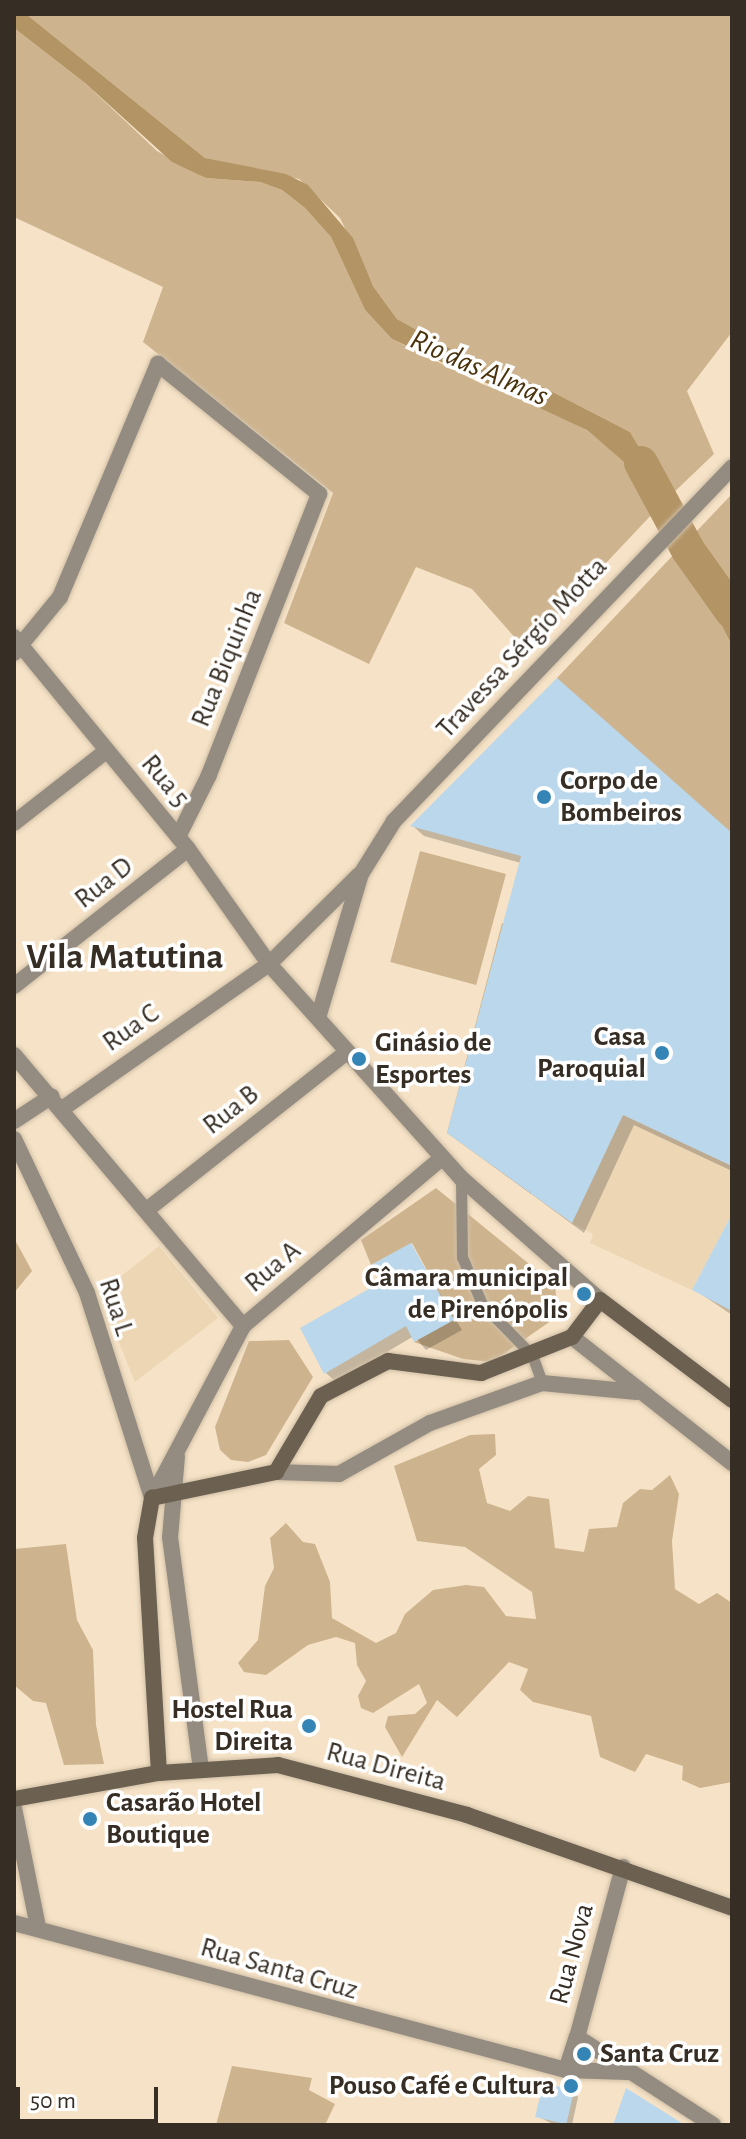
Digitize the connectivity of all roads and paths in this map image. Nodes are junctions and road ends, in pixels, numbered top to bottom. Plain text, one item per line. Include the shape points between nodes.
1 (731, 468) edge
2 (17, 645) edge
3 (106, 751) junction
4 (14, 823) edge
5 (183, 843) junction
6 (361, 874) junction
7 (269, 964) junction
8 (14, 986) edge
9 (318, 1018) junction
10 (347, 1052) junction
11 (14, 1055) edge
12 (57, 1102) junction
13 (14, 1121) edge
14 (14, 1139) edge
15 (442, 1158) junction
16 (461, 1178) junction
17 (148, 1209) junction
18 (600, 1300) junction
19 (243, 1326) junction
20 (572, 1337) junction
21 (532, 1355) junction
22 (542, 1383) junction
23 (637, 1392) junction
24 (732, 1400) edge
25 (177, 1449) junction
26 (732, 1463) edge
27 (276, 1472) junction
28 (173, 1496) junction
29 (152, 1498) junction
30 (201, 1768) junction
31 (159, 1773) junction
32 (14, 1799) edge
33 (14, 1808) edge
34 (623, 1867) junction
35 (732, 1908) edge
36 (14, 1923) edge
37 (38, 1927) junction
38 (577, 2037) junction
39 (566, 2070) junction
40 (627, 2072) junction
41 (713, 2125) edge

1 - 6 street, Travessa Sérgio Motta via 394,821
2 - 3 street, Rua 5
2 - 5 street, Rua Biquinha via 60,597 158,364 319,494
3 - 4 street
3 - 5 street, Rua 5
5 - 7 street, Rua 5
5 - 8 street, Rua D
6 - 7 street, Rua C
6 - 9 street
7 - 9 street, Rua 5
7 - 12 street, Rua C
9 - 10 street, Rua 5
10 - 15 street, Rua 5
10 - 17 street, Rua B
11 - 12 street
12 - 13 street, Rua C
12 - 17 street
14 - 29 street, Rua L via 87,1293
15 - 16 street, Rua 5
15 - 19 street, Rua A
16 - 18 street, Rua 5
16 - 21 lane via 462,1257 482,1304
17 - 19 street
18 - 20 main road
18 - 24 main road
19 - 25 street, Rua A
20 - 21 main road
20 - 23 street
21 - 22 lane
21 - 27 main road via 481,1373 388,1361 321,1396
22 - 23 street
22 - 27 street via 430,1423 339,1474
23 - 26 street
25 - 28 street, Rua A
25 - 29 street, Rua A
27 - 28 main road
28 - 29 main road
28 - 30 street, Rua A via 170,1537
29 - 31 main road via 145,1538
30 - 31 main road, Rua Direita
30 - 34 main road, Rua Direita via 278,1765 467,1815
31 - 32 main road, Rua Direita
33 - 37 street
34 - 35 main road, Rua Direita
34 - 38 street, Rua Nova
36 - 37 street, Rua Santa Cruz
37 - 39 street, Rua Santa Cruz via 375,2023
38 - 39 street
38 - 40 street, Rua Nova
39 - 40 street, Rua Santa Cruz
40 - 41 street, Rua Nova

